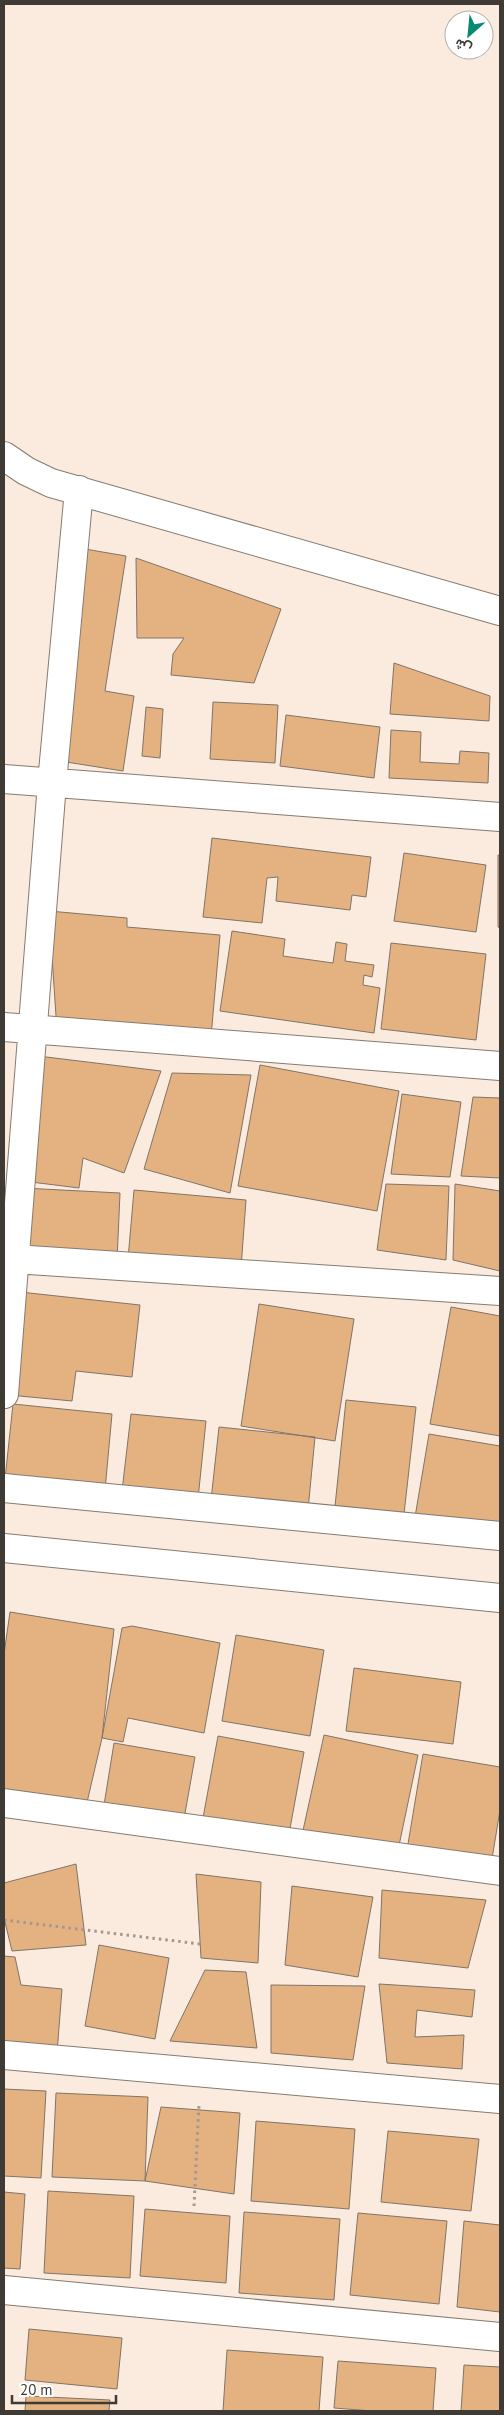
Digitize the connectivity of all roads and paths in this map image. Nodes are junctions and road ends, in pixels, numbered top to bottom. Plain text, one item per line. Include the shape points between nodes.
1 (4, 456) edge
2 (79, 490) junction
3 (500, 611) edge
4 (4, 779) edge
5 (52, 783) junction
6 (500, 817) edge
7 (4, 1027) edge
8 (32, 1029) junction
9 (500, 1066) edge
10 (11, 1267) edge
11 (500, 1290) edge
12 (4, 1394) edge
13 (4, 1488) edge
14 (500, 1536) edge
15 (4, 1548) edge
16 (500, 1598) edge
17 (4, 1803) edge
18 (500, 1871) edge
19 (4, 1920) edge
20 (200, 1944) dead end
21 (4, 2055) edge
22 (201, 2072) junction
23 (500, 2099) edge
24 (194, 2206) dead end
25 (4, 2290) edge
26 (500, 2337) edge

1 - 2 street via 52,483
2 - 3 street
2 - 5 street
4 - 5 street
5 - 6 street
5 - 8 street
7 - 8 street
8 - 9 street
8 - 10 street
10 - 11 street
10 - 12 street
13 - 14 street
15 - 16 street
17 - 18 street
19 - 20 path
21 - 22 street
22 - 23 street
22 - 24 path
25 - 26 street

